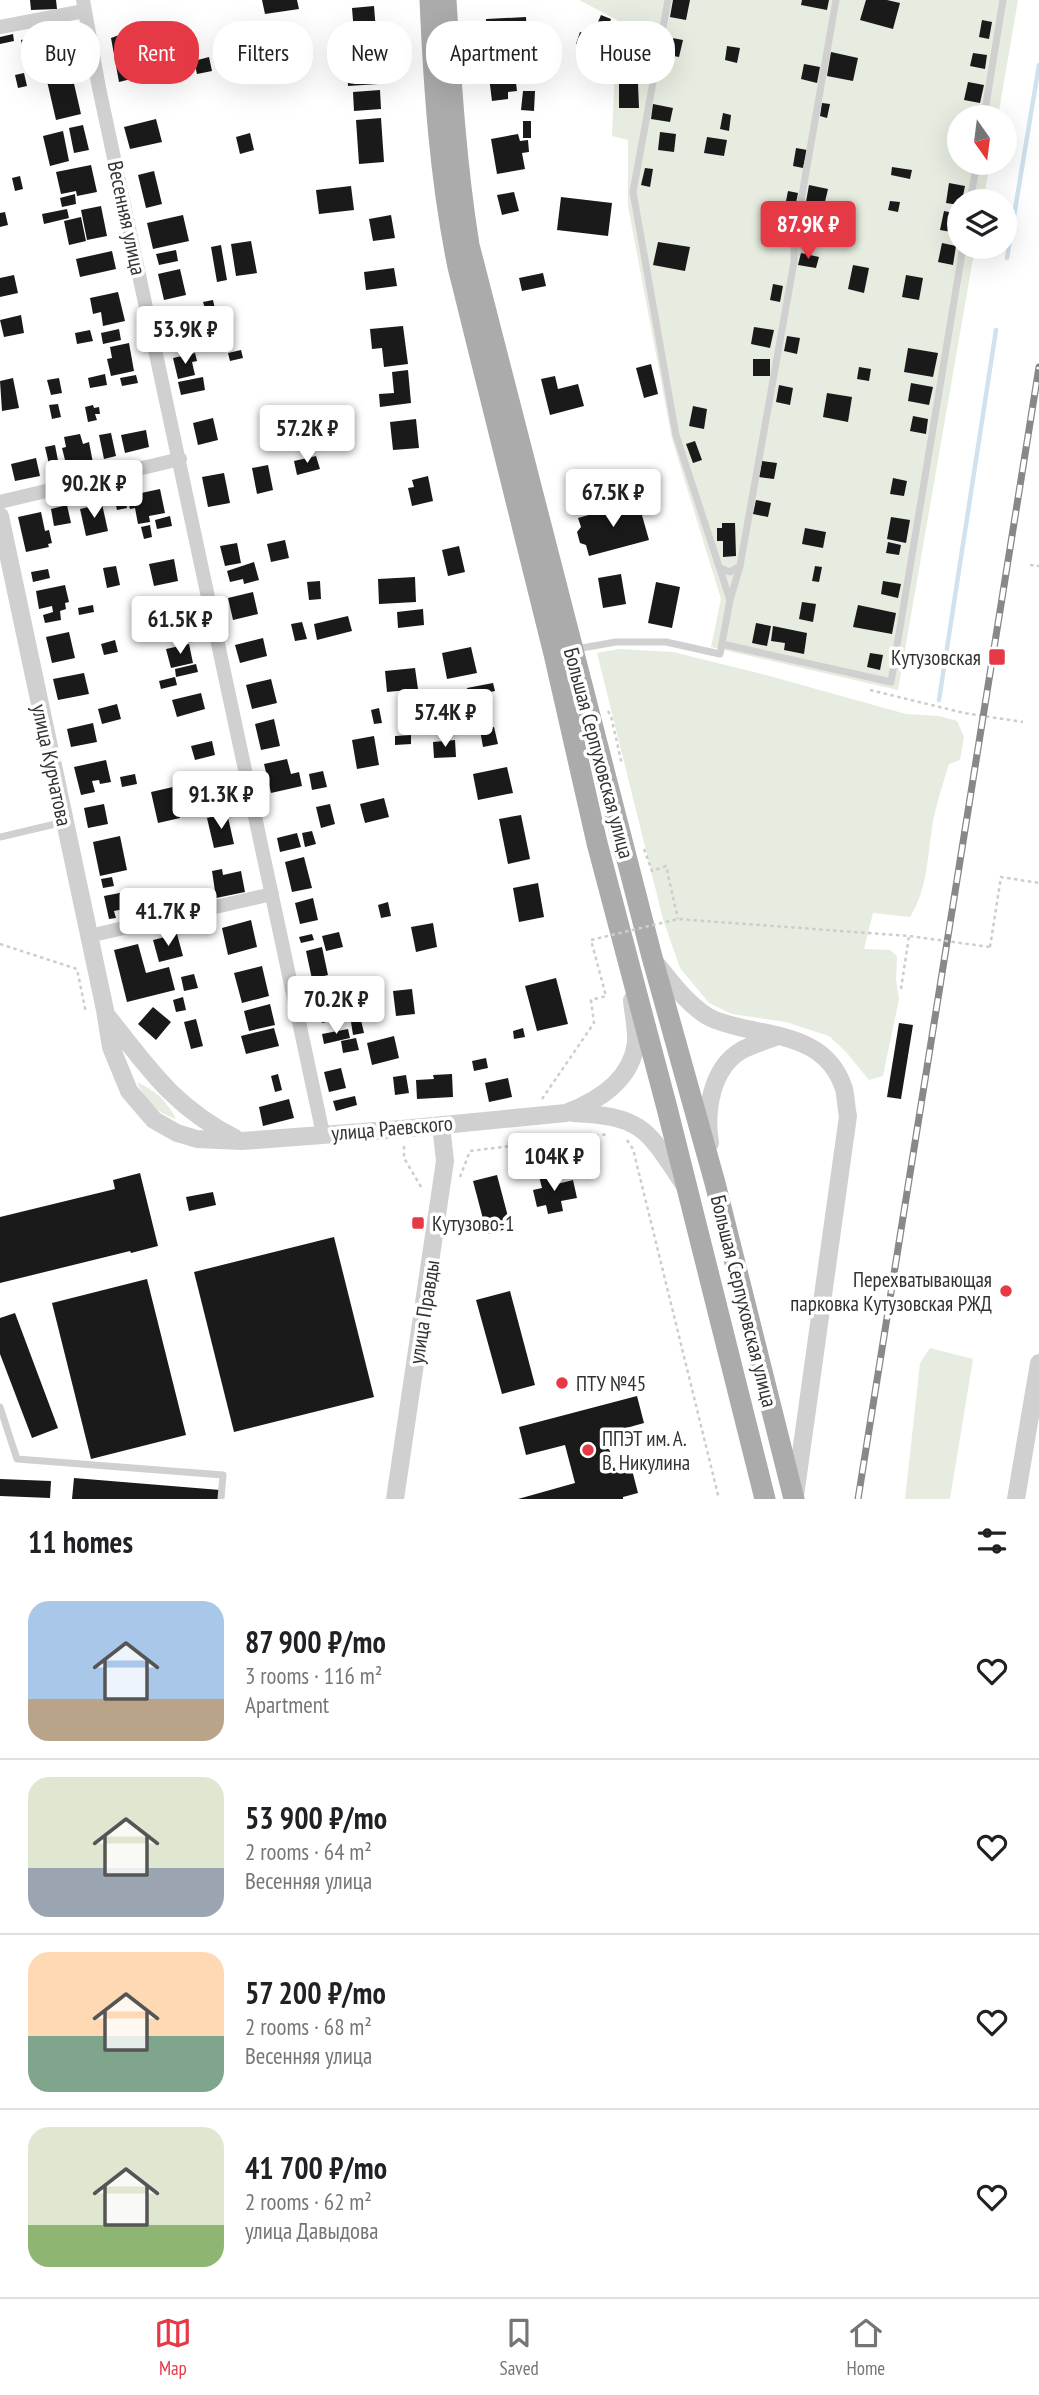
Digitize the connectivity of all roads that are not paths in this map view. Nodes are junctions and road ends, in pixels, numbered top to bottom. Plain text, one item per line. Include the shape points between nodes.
1 (429, 0) edge
2 (446, 0) edge
3 (668, 0) edge
4 (836, 0) edge
5 (1003, 0) edge
6 (83, 5) edge
7 (0, 27) edge
8 (986, 105) edge
9 (961, 259) edge
10 (180, 459) junction
11 (0, 502) edge
12 (0, 516) edge
13 (740, 566) junction
14 (720, 568) junction
15 (730, 600) junction
16 (722, 644) junction
17 (572, 650) junction
18 (64, 822) junction
19 (0, 837) edge
20 (272, 894) junction
21 (89, 936) junction
22 (652, 957) junction
23 (628, 961) junction
24 (106, 1014) junction
25 (778, 1036) junction
26 (566, 1113) junction
27 (441, 1125) junction
28 (323, 1134) junction
29 (242, 1141) junction
30 (715, 1183) junction
31 (688, 1191) junction
32 (1039, 1363) edge
33 (0, 1407) edge
34 (221, 1499) edge
35 (395, 1499) edge
36 (765, 1499) edge
37 (794, 1499) edge
38 (1016, 1499) edge

1 - 23 main road, Большая Серпуховская улица via 446,211
2 - 17 main road, Большая Серпуховская улица via 453,121 469,245
3 - 14 lane via 633,192 676,435
4 - 13 lane
5 - 8 lane
6 - 7 street
6 - 10 street, Весенняя улица
9 - 16 lane via 891,682
10 - 11 street
10 - 20 street, Весенняя улица
12 - 18 street, улица Курчатова
13 - 14 lane via 730,572
13 - 15 lane
14 - 15 lane
15 - 16 lane
16 - 17 lane via 720,654 666,642 616,642
17 - 22 main road, Большая Серпуховская улица
18 - 19 lane
18 - 21 street, улица Курчатова
20 - 21 street
20 - 28 street, Весенняя улица
21 - 24 street, улица Курчатова
22 - 25 street via 683,997 708,1017
22 - 30 main road, Большая Серпуховская улица
23 - 26 street, улица Раевского via 636,1042 631,1059 604,1094
23 - 31 main road, Большая Серпуховская улица
24 - 29 street, улица Курчатова via 183,1106
24 - 29 street, улица Курчатова via 118,1068 129,1091 154,1121 197,1139
25 - 30 street via 742,1050 718,1074 708,1132
25 - 37 street via 811,1046 825,1058 844,1088 848,1116
26 - 27 street, улица Раевского
26 - 31 street via 598,1114 639,1126
27 - 28 street, улица Раевского
27 - 35 street, улица Правды via 446,1161
28 - 29 street, улица Раевского
30 - 37 main road, Большая Серпуховская улица
31 - 36 main road, Большая Серпуховская улица
32 - 38 street
33 - 34 lane via 17,1458 223,1475

